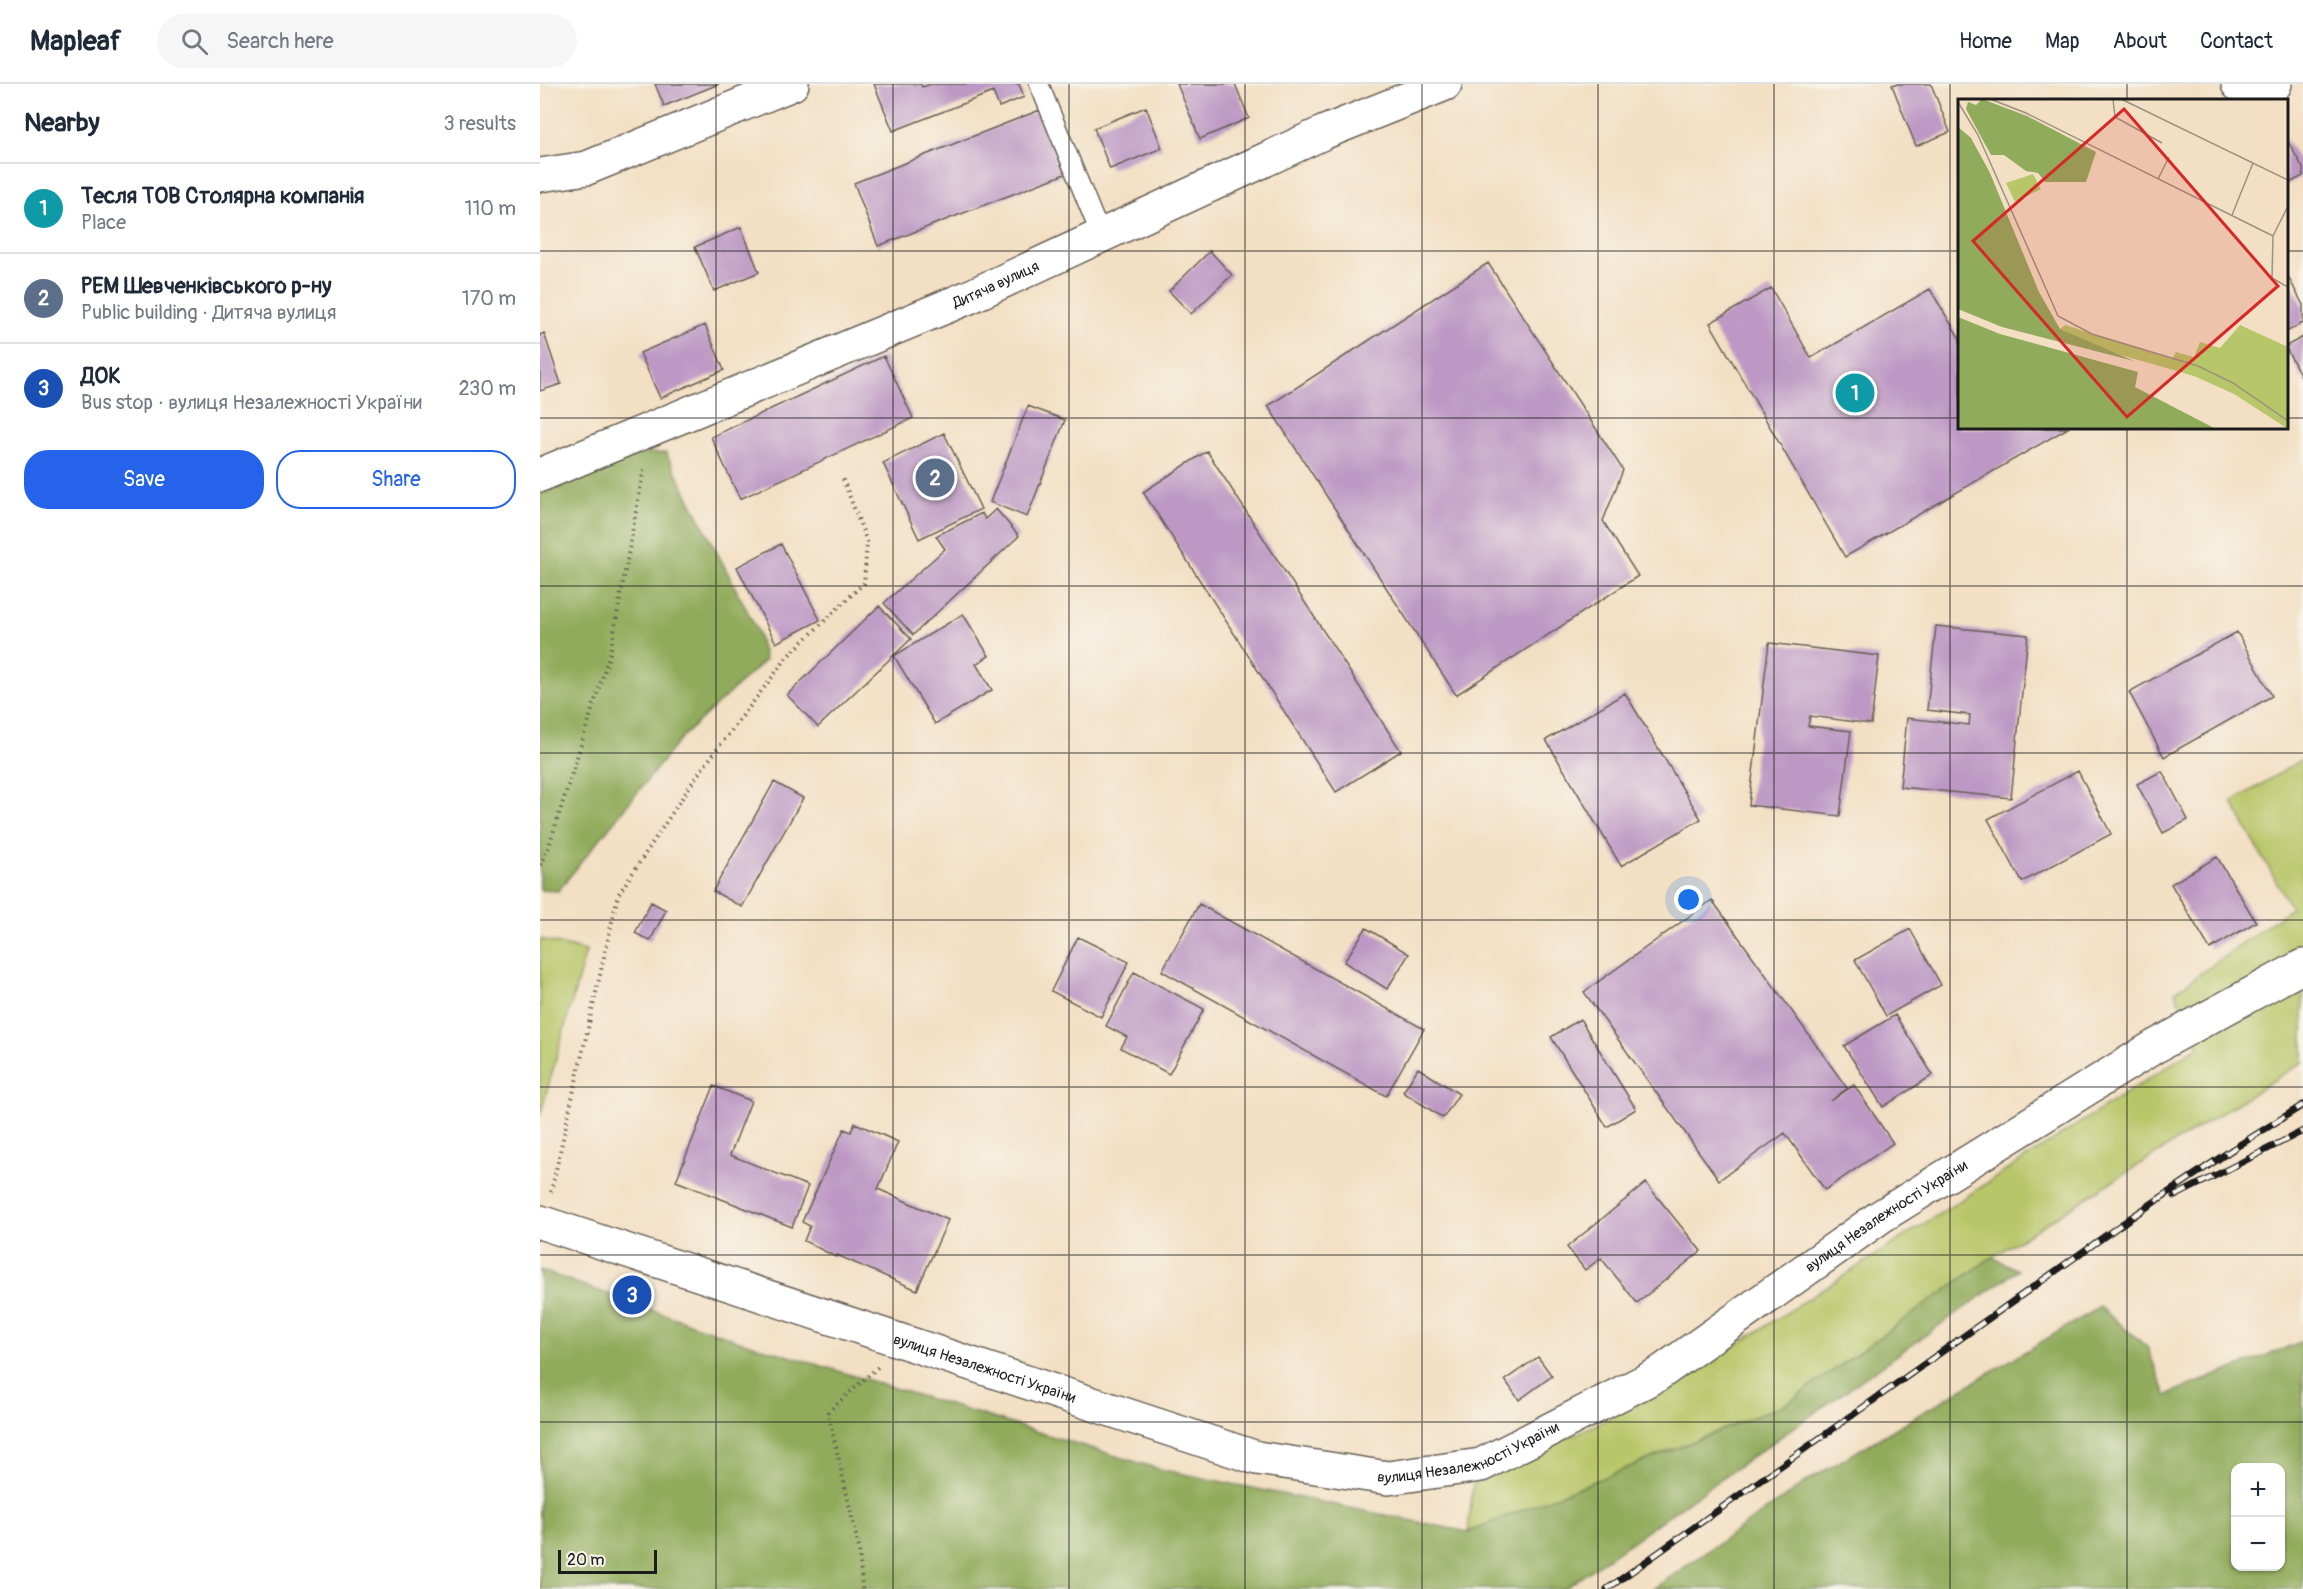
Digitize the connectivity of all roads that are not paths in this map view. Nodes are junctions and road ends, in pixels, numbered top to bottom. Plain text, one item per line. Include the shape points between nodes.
1 (792, 84) edge
2 (1039, 84) edge
3 (1445, 84) edge
4 (2238, 84) edge
5 (2275, 84) edge
6 (540, 175) edge
7 (1101, 236) junction
8 (540, 475) edge
9 (2303, 966) edge
10 (545, 1208) edge

1 - 6 main road via 587,168
2 - 7 lane
3 - 7 main road, Дитяча вулиця via 1325,132
4 - 5 main road via 2250,89
7 - 8 main road, Дитяча вулиця via 969,297
9 - 10 main road, вулиця Незалежності України via 2154,1047 1880,1217 1658,1375 1481,1466 1388,1478 1257,1458

